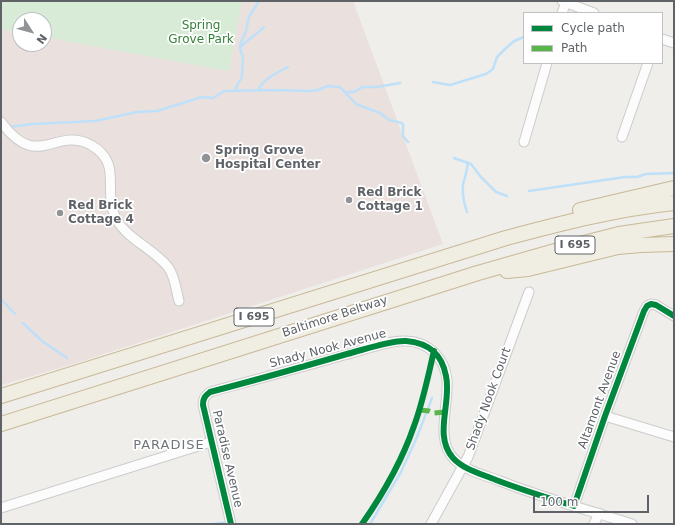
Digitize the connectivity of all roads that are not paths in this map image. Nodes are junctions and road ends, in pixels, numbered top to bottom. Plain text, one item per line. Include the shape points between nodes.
1 (564, 2) edge
2 (562, 12) edge
3 (591, 12) edge
4 (663, 39) edge
5 (674, 43) edge
6 (547, 64) edge
7 (648, 64) edge
8 (1, 122) edge
9 (622, 137) dead end
10 (524, 142) dead end
11 (674, 188) edge
12 (674, 203) edge
13 (674, 226) edge
14 (506, 238) junction
15 (674, 244) edge
16 (478, 273) junction
17 (529, 292) dead end
18 (179, 301) dead end
19 (674, 316) edge
20 (1, 396) edge
21 (203, 399) joint
22 (605, 416) junction
23 (1, 424) edge
24 (674, 438) edge
25 (212, 442) junction
26 (462, 465) junction
27 (574, 506) junction
28 (1, 508) edge
29 (599, 513) junction
30 (231, 524) edge
31 (431, 524) edge
32 (594, 524) edge
33 (632, 524) edge

1 - 2 street
1 - 3 street
4 - 5 street
6 - 10 street
7 - 9 street
8 - 18 street via 20,142 32,146 47,146 73,139 99,151 110,167 111,202 119,224 160,258 168,268
11 - 14 highway via 565,214
12 - 14 highway, Baltimore Beltway / I 695 via 611,212
13 - 16 highway, Baltimore Beltway / I 695 via 604,238
14 - 20 highway, Baltimore Beltway / I 695
15 - 16 highway via 618,247 528,269
16 - 23 highway, Baltimore Beltway / I 695
17 - 26 street, Shady Nook Court via 468,457
19 - 22 street, Altamont Avenue via 656,305 647,306
21 - 25 street, Paradise Avenue
21 - 26 street, Shady Nook Avenue via 210,392 372,348 405,341 417,343 434,351 444,366 447,391 444,440 447,450
22 - 24 street
22 - 27 street, Altamont Avenue
25 - 28 street
25 - 30 street, Paradise Avenue
26 - 27 street, Shady Nook Avenue via 526,491
26 - 31 street, Shady Nook Court
27 - 29 street, Shady Nook Avenue
29 - 32 street
29 - 33 street, Shady Nook Avenue

